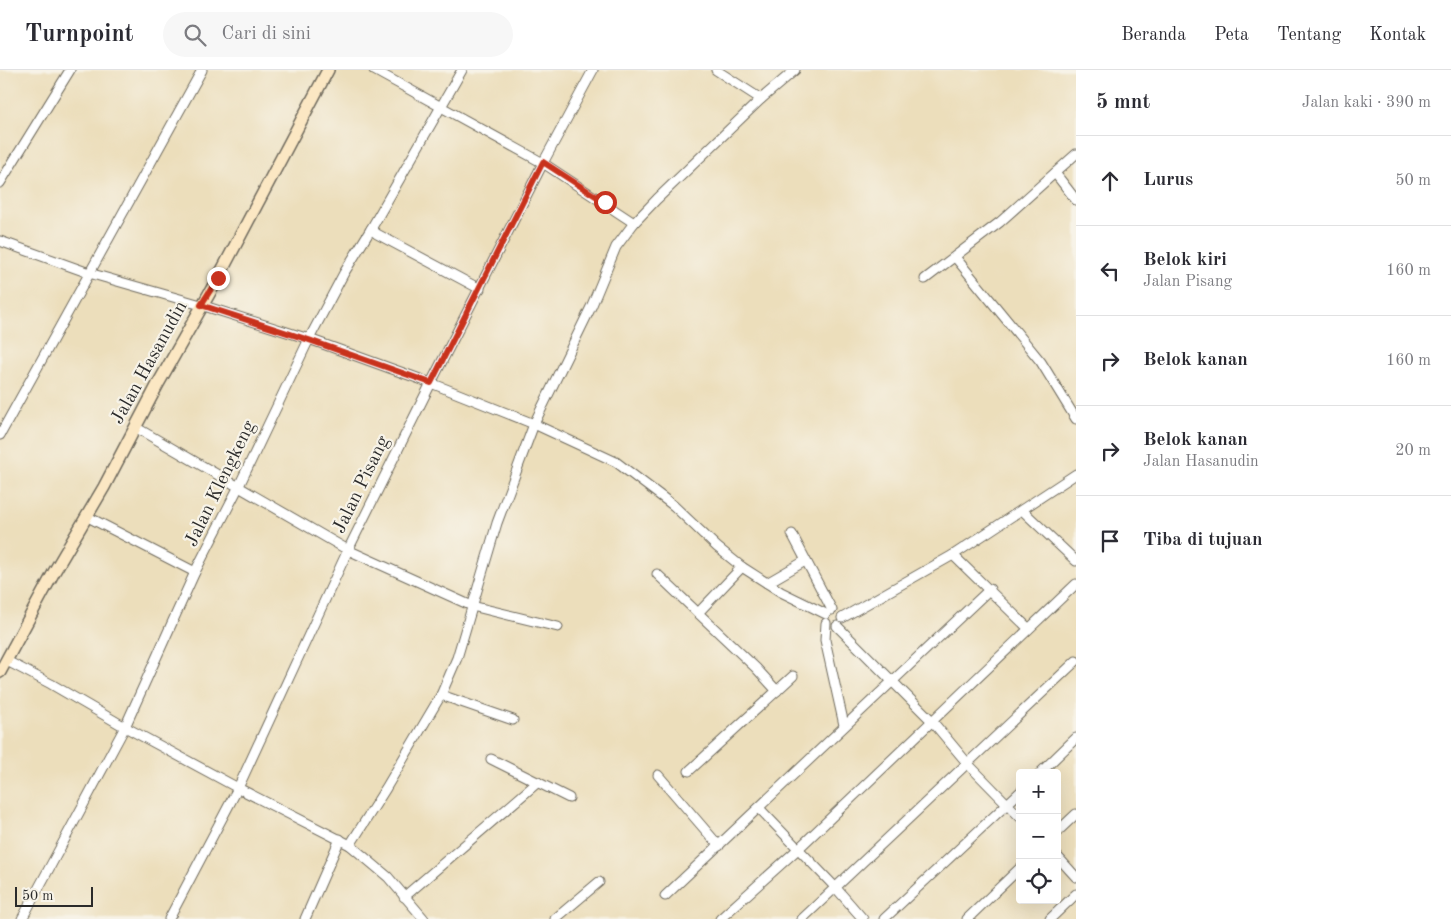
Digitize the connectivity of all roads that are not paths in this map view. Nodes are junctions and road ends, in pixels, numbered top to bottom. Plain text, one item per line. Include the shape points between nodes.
1 (70, 70) edge
2 (202, 70) edge
3 (328, 70) edge
4 (374, 70) edge
5 (462, 70) edge
6 (593, 70) edge
7 (716, 70) edge
8 (795, 70) edge
9 (761, 99) junction
10 (442, 107) junction
11 (1076, 154) edge
12 (543, 162) junction
13 (1055, 173) junction
14 (0, 184) edge
15 (1076, 200) edge
16 (634, 222) junction
17 (371, 229) junction
18 (0, 241) edge
19 (955, 257) junction
20 (89, 273) junction
21 (925, 279) dead end
22 (480, 289) junction
23 (201, 305) junction
24 (309, 340) junction
25 (431, 383) junction
26 (1076, 419) edge
27 (534, 424) junction
28 (135, 427) junction
29 (0, 435) edge
30 (1076, 474) edge
31 (238, 488) junction
32 (1022, 510) junction
33 (86, 516) junction
34 (792, 534) dead end
35 (348, 550) junction
36 (953, 555) junction
37 (805, 562) junction
38 (1076, 562) edge
39 (742, 567) junction
40 (195, 572) junction
41 (657, 574) dead end
42 (767, 584) junction
43 (1076, 584) edge
44 (990, 589) junction
45 (472, 606) junction
46 (698, 613) junction
47 (828, 616) junction
48 (842, 618) junction
49 (837, 626) junction
50 (558, 627) dead end
51 (1028, 628) junction
52 (7, 661) junction
53 (1076, 661) edge
54 (0, 672) edge
55 (793, 676) dead end
56 (892, 680) junction
57 (777, 691) junction
58 (440, 695) junction
59 (514, 720) dead end
60 (932, 722) junction
61 (844, 725) junction
62 (125, 727) junction
63 (1076, 738) edge
64 (491, 759) dead end
65 (968, 764) junction
66 (1044, 769) edge
67 (689, 771) dead end
68 (658, 775) dead end
69 (538, 782) junction
70 (238, 788) junction
71 (1016, 795) edge
72 (569, 798) dead end
73 (1007, 803) junction
74 (759, 808) junction
75 (1018, 814) edge
76 (1076, 814) edge
77 (1061, 828) edge
78 (340, 839) junction
79 (350, 844) junction
80 (719, 846) junction
81 (798, 849) junction
82 (1060, 859) edge
83 (1016, 872) edge
84 (1076, 877) edge
85 (599, 882) dead end
86 (836, 888) junction
87 (1076, 894) edge
88 (404, 896) junction
89 (665, 896) dead end
90 (22, 919) edge
91 (169, 919) edge
92 (305, 919) edge
93 (424, 919) edge
94 (555, 919) edge
95 (720, 919) edge
96 (802, 919) edge
97 (863, 919) edge
98 (884, 919) edge
99 (967, 919) edge
100 (1050, 919) edge

1 - 14 street
2 - 20 street
3 - 23 main road, Jalan Hasanudin
4 - 10 street
5 - 10 street, Jalan Klengkeng
6 - 12 street, Jalan Pisang
7 - 9 street
8 - 9 street
9 - 16 street
10 - 12 street
10 - 17 street, Jalan Klengkeng
11 - 13 street
12 - 16 street
12 - 22 street, Jalan Pisang
13 - 15 street
13 - 19 street
16 - 27 street via 616,247 592,305
17 - 22 street
17 - 24 street, Jalan Klengkeng
18 - 20 street
19 - 21 street
19 - 26 street via 1041,362
20 - 23 street
20 - 29 street
22 - 25 street, Jalan Pisang
23 - 24 street
23 - 28 main road, Jalan Hasanudin
24 - 25 street
24 - 31 street, Jalan Klengkeng
25 - 27 street
25 - 35 street, Jalan Pisang
27 - 39 street via 616,462 674,506
27 - 45 street via 496,524
28 - 31 street
28 - 33 main road, Jalan Hasanudin
30 - 32 street
31 - 35 street
31 - 40 street, Jalan Klengkeng
32 - 36 street
32 - 38 street
33 - 40 street
33 - 52 main road, Jalan Hasanudin
34 - 37 street
35 - 45 street
35 - 70 street, Jalan Pisang
36 - 44 street
36 - 48 street
37 - 42 street
37 - 47 street
39 - 42 street
39 - 46 street
40 - 62 street, Jalan Klengkeng
41 - 46 street
42 - 47 street
43 - 51 street
44 - 51 street
44 - 56 street
45 - 50 street
45 - 58 street via 457,658
46 - 57 street
47 - 48 street via 837,611
47 - 49 street via 833,627
47 - 61 street via 825,640
48 - 49 street
49 - 56 street
51 - 60 street
52 - 54 main road, Jalan Hasanudin
52 - 62 street
53 - 65 street
55 - 57 street
56 - 60 street
56 - 61 street
57 - 67 street
58 - 59 street
58 - 79 street
60 - 65 street
60 - 81 street
61 - 74 street
62 - 70 street
62 - 90 street, Jalan Klengkeng
63 - 66 street
64 - 69 street
65 - 73 street
65 - 86 street
68 - 80 street
69 - 72 street
69 - 88 street
70 - 78 street
70 - 91 street, Jalan Pisang
71 - 73 street
73 - 75 street
73 - 98 street
74 - 80 street
74 - 81 street
76 - 77 street
78 - 79 street
78 - 92 street
79 - 88 street via 388,877
80 - 89 street
81 - 86 street
81 - 95 street
82 - 84 street
83 - 99 street
85 - 94 street
86 - 96 street
86 - 97 street
87 - 100 street
88 - 93 street

